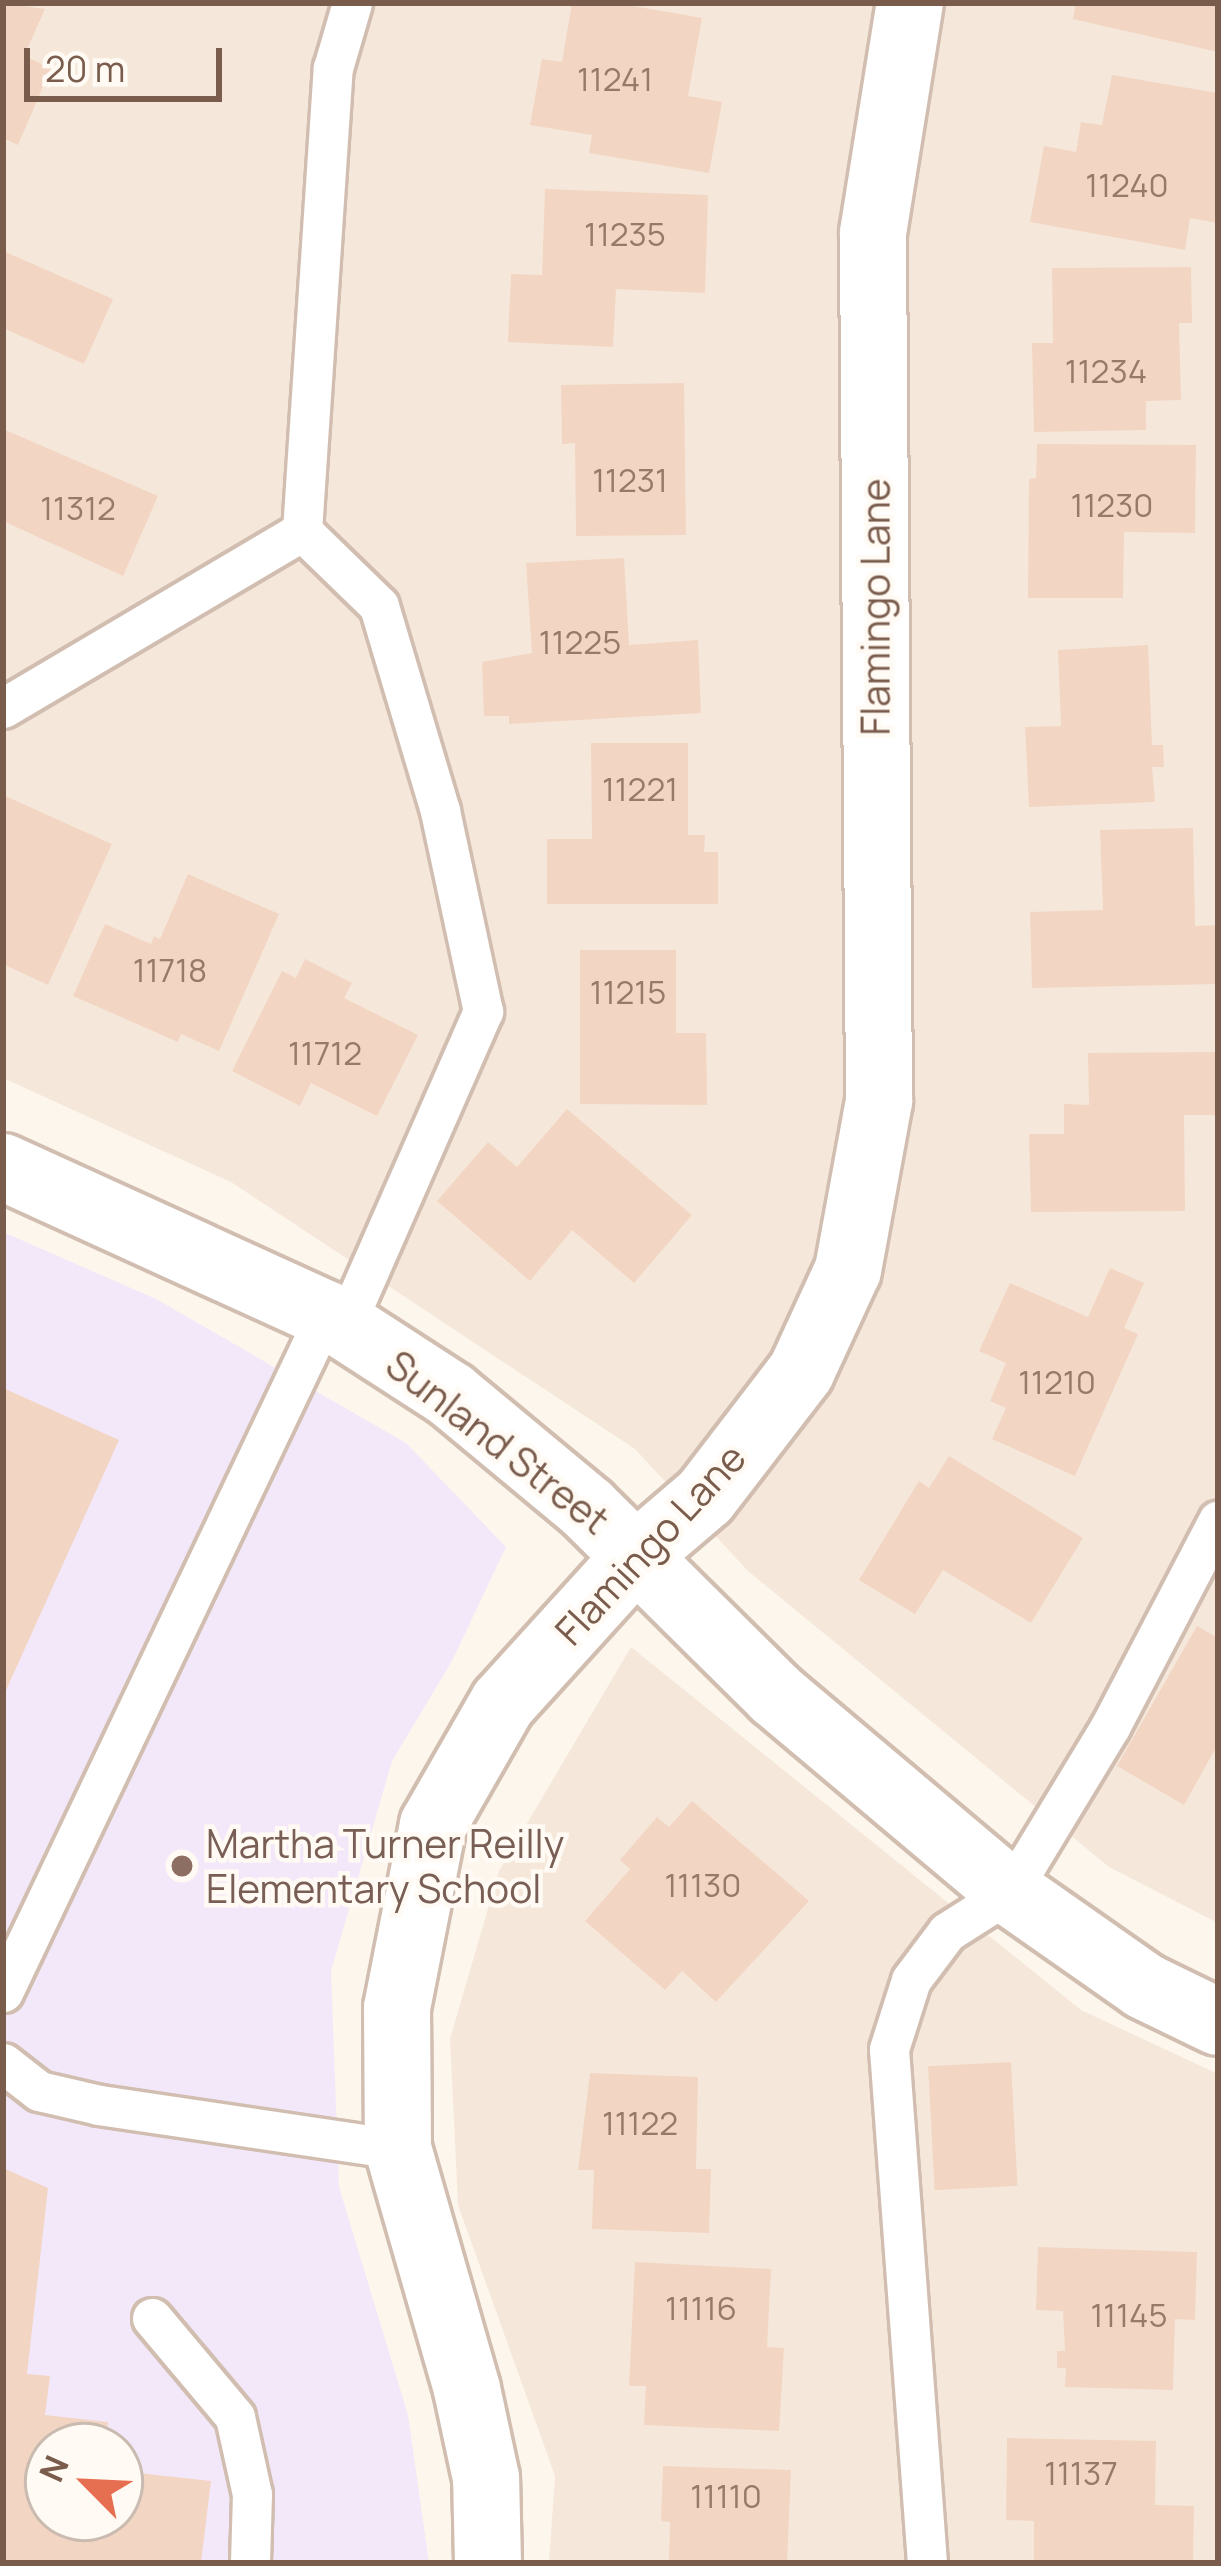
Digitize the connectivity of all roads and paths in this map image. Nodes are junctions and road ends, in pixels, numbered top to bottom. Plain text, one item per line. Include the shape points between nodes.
1 (352, 3) edge
2 (910, 3) edge
3 (302, 531) junction
4 (3, 708) edge
5 (3, 1167) edge
6 (336, 1319) junction
7 (1218, 1520) edge
8 (637, 1555) junction
9 (1010, 1892) junction
10 (3, 1992) edge
11 (1218, 2022) edge
12 (3, 2063) edge
13 (398, 2149) junction
14 (152, 2318) dead end
15 (250, 2563) edge
16 (488, 2563) edge
17 (927, 2563) edge

1 - 3 lane via 333,68
2 - 8 street, Flamingo Lane via 873,233 879,1101 848,1270 801,1372 705,1497
3 - 4 lane
3 - 6 lane via 379,606 440,811 483,1010
5 - 6 street, Sunland Street
6 - 8 street, Sunland Street via 451,1395
6 - 10 lane
7 - 9 lane via 1111,1727
8 - 9 street, Sunland Street via 776,1695
8 - 13 street, Flamingo Lane via 502,1703 433,1825 397,2008
9 - 11 street, Sunland Street via 1144,1986
9 - 17 lane via 947,1932 911,1980 889,2049
12 - 13 lane via 39,2091 99,2105
13 - 16 street, Flamingo Lane via 467,2390 486,2478
14 - 15 lane via 235,2417 252,2494

